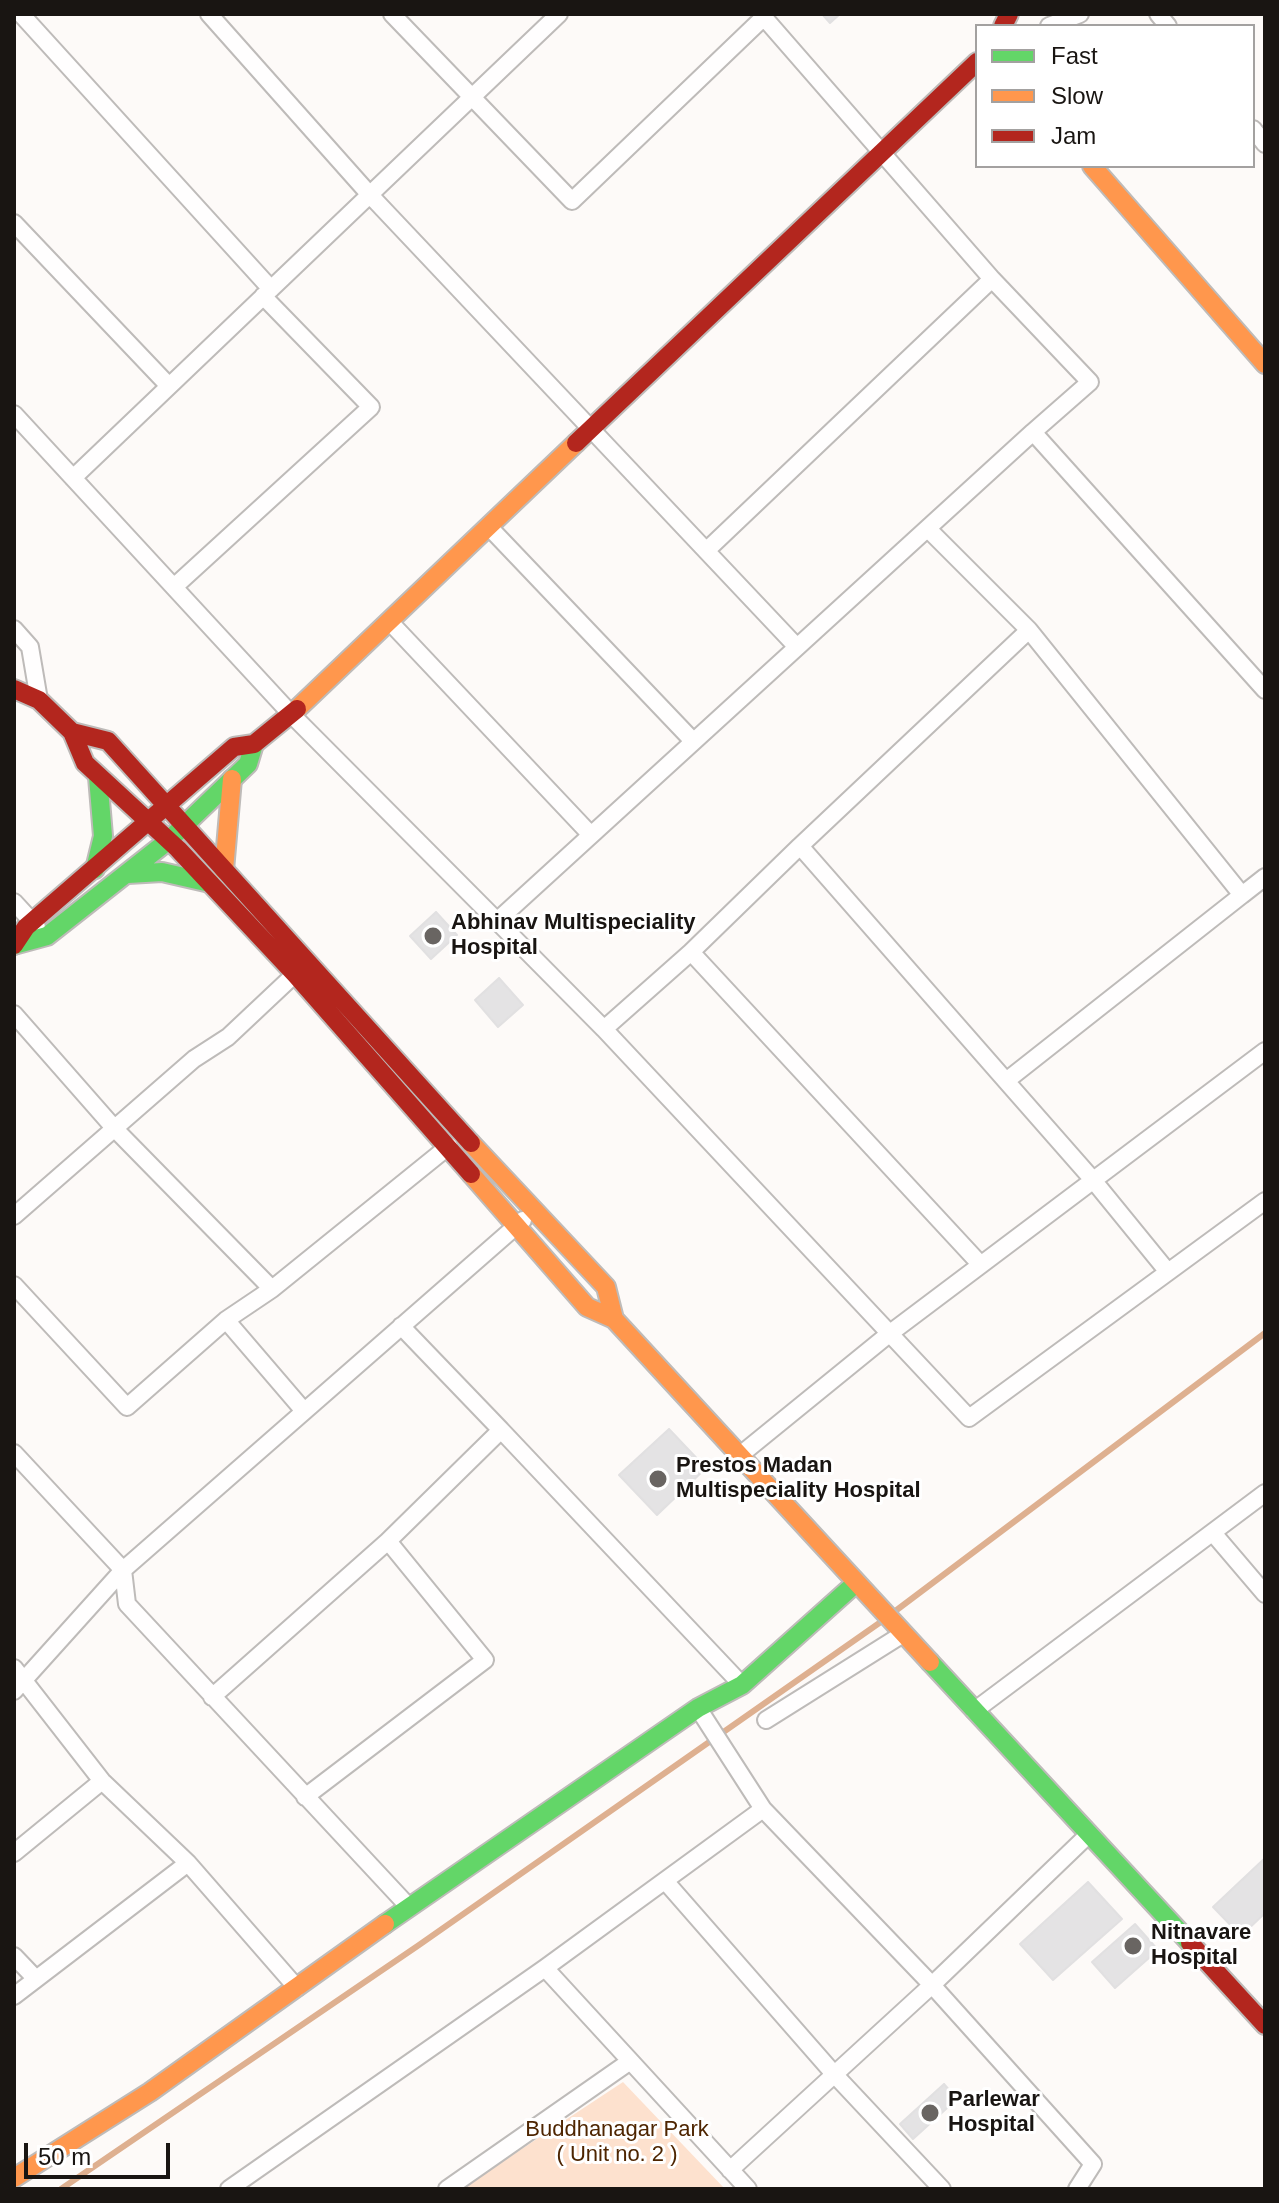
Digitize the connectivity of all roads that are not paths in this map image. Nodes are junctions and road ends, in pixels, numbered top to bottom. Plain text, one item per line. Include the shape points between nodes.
1 (21, 14) edge
2 (209, 14) edge
3 (392, 14) edge
4 (559, 14) edge
5 (1080, 14) edge
6 (762, 16) edge
7 (1054, 24) edge
8 (975, 64) edge
9 (471, 98) junction
10 (881, 155) junction
11 (1094, 168) edge
12 (370, 195) junction
13 (14, 223) edge
14 (992, 279) junction
15 (267, 293) junction
16 (1265, 364) edge
17 (169, 386) junction
18 (14, 414) edge
19 (592, 428) junction
20 (1033, 432) junction
21 (73, 478) junction
22 (489, 527) junction
23 (928, 529) junction
24 (707, 550) junction
25 (174, 587) junction
26 (389, 621) junction
27 (14, 629) edge
28 (1029, 630) junction
29 (797, 647) junction
30 (14, 675) edge
31 (14, 689) edge
32 (1265, 690) edge
33 (39, 700) junction
34 (291, 714) junction
35 (72, 732) junction
36 (693, 741) junction
37 (254, 744) junction
38 (98, 777) junction
39 (232, 779) junction
40 (168, 807) junction
41 (150, 823) junction
42 (184, 826) junction
43 (591, 835) junction
44 (169, 840) junction
45 (800, 846) junction
46 (95, 869) junction
47 (224, 870) junction
48 (128, 874) junction
49 (1265, 877) edge
50 (210, 883) junction
51 (1242, 895) junction
52 (14, 902) edge
53 (497, 921) junction
54 (32, 922) junction
55 (47, 936) junction
56 (691, 952) junction
57 (295, 974) junction
58 (14, 1014) edge
59 (604, 1029) junction
60 (1265, 1051) edge
61 (1006, 1081) junction
62 (115, 1129) junction
63 (449, 1146) junction
64 (1093, 1180) junction
65 (1265, 1201) edge
66 (535, 1209) junction
67 (14, 1216) edge
68 (517, 1225) junction
69 (981, 1265) junction
70 (1168, 1272) junction
71 (14, 1285) edge
72 (272, 1289) junction
73 (614, 1319) junction
74 (226, 1320) junction
75 (401, 1326) junction
76 (889, 1334) junction
77 (304, 1411) junction
78 (501, 1430) junction
79 (14, 1453) edge
80 (739, 1456) junction
81 (1265, 1493) edge
82 (1213, 1533) junction
83 (388, 1541) junction
84 (123, 1570) junction
85 (856, 1583) junction
86 (1265, 1594) edge
87 (902, 1633) junction
88 (14, 1668) edge
89 (742, 1685) junction
90 (20, 1686) edge
91 (212, 1697) junction
92 (974, 1711) junction
93 (701, 1713) junction
94 (766, 1720) dead end
95 (102, 1781) junction
96 (305, 1797) junction
97 (763, 1809) junction
98 (1088, 1835) junction
99 (14, 1853) edge
100 (188, 1863) junction
101 (666, 1882) junction
102 (409, 1907) junction
103 (14, 1956) edge
104 (545, 1968) junction
105 (36, 1979) junction
106 (932, 1985) junction
107 (297, 1988) junction
108 (14, 1996) edge
109 (1265, 2025) edge
110 (629, 2062) junction
111 (834, 2074) junction
112 (730, 2170) junction
113 (14, 2178) edge
114 (229, 2189) edge
115 (447, 2189) edge
116 (748, 2189) edge
117 (942, 2189) edge
118 (1077, 2189) edge

1 - 15 street
2 - 12 street
3 - 9 street
4 - 9 street
5 - 7 street
6 - 9 street via 572,201
6 - 10 street
8 - 10 street
9 - 12 street
10 - 14 street
10 - 19 street
11 - 16 street
12 - 15 street
12 - 19 street
13 - 17 street
14 - 20 street via 1090,382
14 - 24 street
15 - 17 street
15 - 25 street via 371,407
17 - 21 street
18 - 21 street
19 - 22 street
19 - 24 street
20 - 23 street
20 - 32 street
21 - 25 street
22 - 26 street
22 - 36 street
23 - 28 street
23 - 29 street
24 - 29 street
25 - 34 street
26 - 34 street
26 - 43 street
27 - 33 street via 30,647
28 - 45 street
28 - 51 street
29 - 36 street
30 - 33 street
31 - 33 street
33 - 35 street
34 - 37 street
34 - 53 street
35 - 38 street via 85,763
35 - 40 street via 108,741
36 - 43 street
37 - 39 street via 248,764
37 - 40 street via 234,747
38 - 41 street
38 - 46 street via 103,836
39 - 42 street
39 - 47 street
40 - 41 street
40 - 42 street
41 - 44 street
41 - 46 street
42 - 44 street
42 - 47 street
43 - 53 street
44 - 48 street
44 - 50 street
45 - 56 street
45 - 61 street
46 - 54 street
47 - 66 street
48 - 50 street via 162,872
48 - 55 street
49 - 51 street
50 - 57 street
51 - 61 street
52 - 54 street
53 - 59 street
54 - 55 street
54 - 55 street via 14,945
56 - 59 street
56 - 69 street
57 - 62 street via 228,1037 194,1059
57 - 63 street
58 - 62 street
59 - 76 street
60 - 64 street
61 - 64 street
62 - 67 street
62 - 72 street
63 - 68 street
63 - 72 street
64 - 69 street
64 - 70 street
65 - 70 street
66 - 68 street
66 - 73 street via 606,1287
68 - 73 street via 587,1307
68 - 75 street
69 - 76 street
70 - 76 street via 969,1418
71 - 74 street via 127,1407
72 - 74 street
73 - 80 street
74 - 77 street
75 - 77 street
75 - 78 street
76 - 80 street
77 - 84 street
78 - 83 street
78 - 89 street
79 - 84 street
80 - 85 street
81 - 82 street
82 - 86 street
82 - 92 street
83 - 91 street
83 - 96 street via 485,1660
84 - 90 street
84 - 91 street via 127,1604
85 - 87 street
85 - 89 street
87 - 92 street
87 - 94 street
88 - 90 street
89 - 93 street
90 - 95 street
91 - 96 street
92 - 98 street
93 - 97 street
93 - 102 street
95 - 99 street
95 - 100 street
96 - 102 street
97 - 101 street
97 - 106 street
98 - 106 street
98 - 109 street
100 - 105 street
100 - 107 street
101 - 104 street
101 - 111 street
102 - 107 street
103 - 105 street
104 - 110 street
104 - 114 street
105 - 108 street
106 - 111 street
106 - 118 street via 1093,2164
107 - 113 street via 150,2092
110 - 112 street
110 - 115 street
111 - 112 street
111 - 117 street
112 - 116 street

